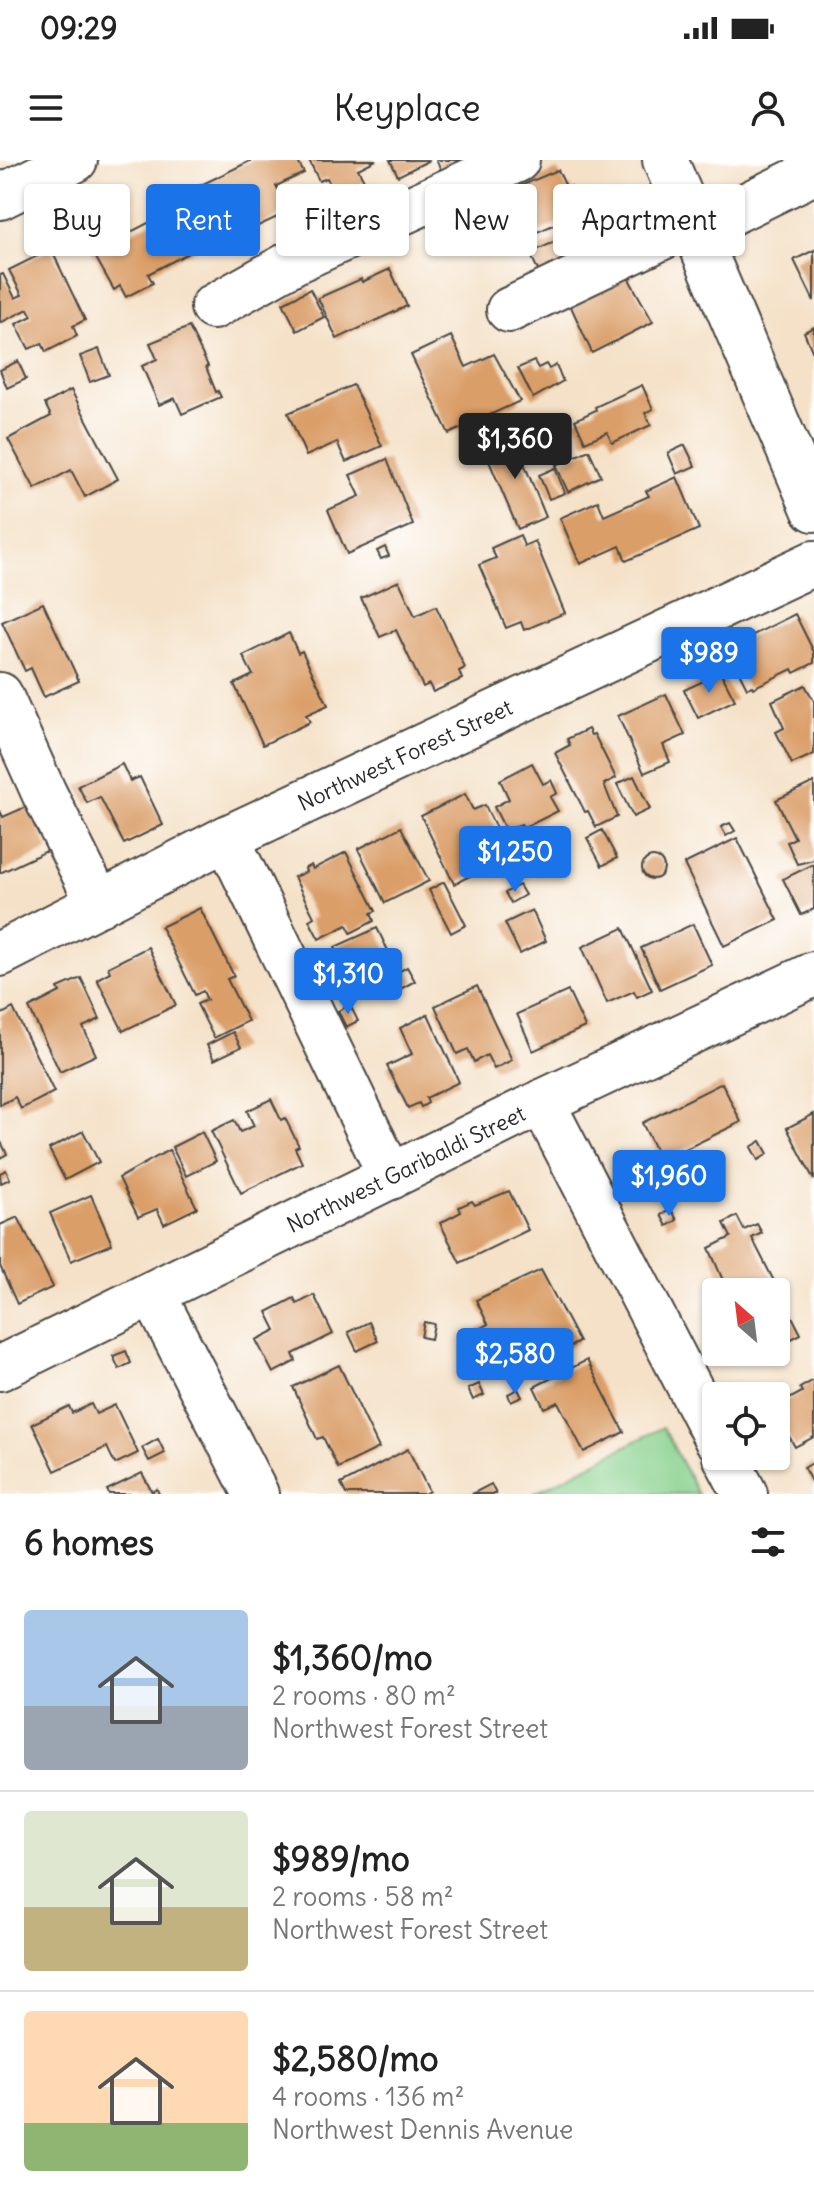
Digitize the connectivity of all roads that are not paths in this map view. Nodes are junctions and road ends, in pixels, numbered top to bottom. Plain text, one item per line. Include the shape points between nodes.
1 (75, 160) edge
2 (517, 160) edge
3 (665, 160) edge
4 (814, 172) edge
5 (676, 184) edge
6 (0, 197) edge
7 (745, 203) edge
8 (628, 256) edge
9 (707, 256) edge
10 (213, 307) dead end
11 (509, 310) dead end
12 (814, 509) edge
13 (814, 563) edge
14 (0, 695) edge
15 (227, 838) junction
16 (99, 904) junction
17 (0, 954) edge
18 (814, 974) edge
19 (542, 1102) junction
20 (391, 1177) junction
21 (153, 1294) junction
22 (0, 1368) edge
23 (702, 1411) edge
24 (732, 1470) edge
25 (256, 1494) edge
26 (745, 1494) edge

1 - 6 street
2 - 10 street via 295,261
3 - 5 street
4 - 7 street
8 - 11 street
9 - 12 street
13 - 15 street, Northwest Forest Street
14 - 16 street
15 - 16 street, Northwest Forest Street
15 - 20 street
16 - 17 street, Northwest Forest Street
18 - 19 street, Northwest Garibaldi Street
19 - 20 street, Northwest Garibaldi Street
19 - 23 street
20 - 21 street, Northwest Garibaldi Street
21 - 22 street, Northwest Garibaldi Street
21 - 25 street
24 - 26 street

